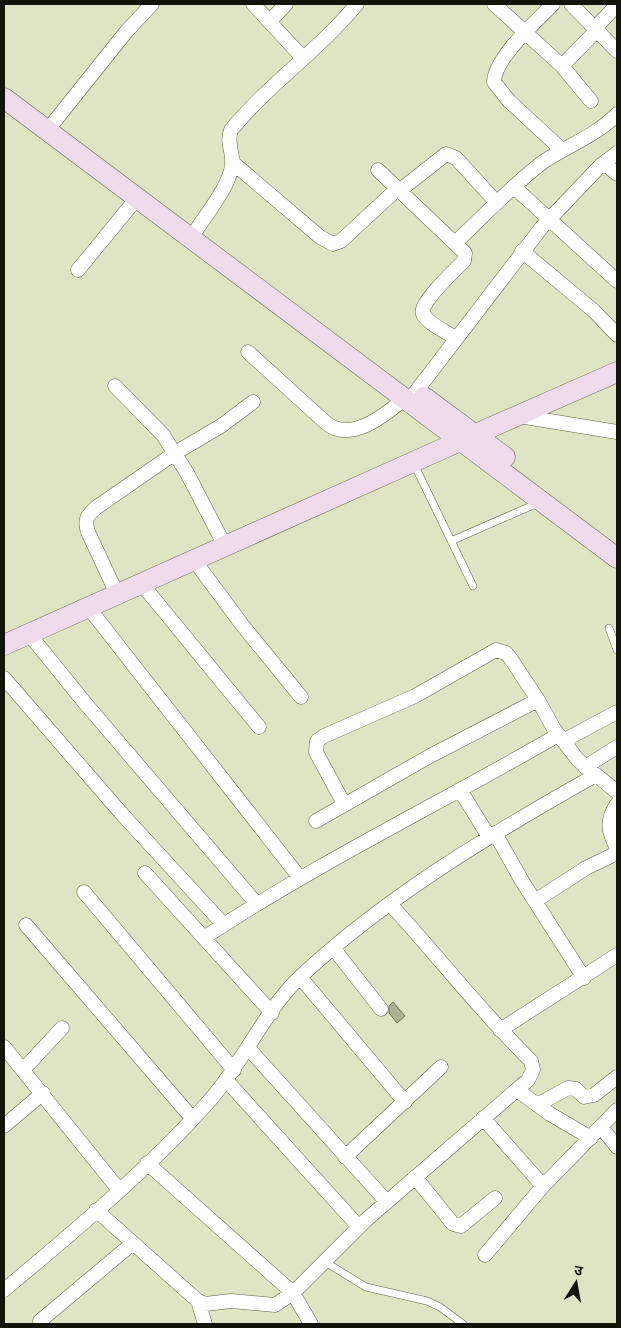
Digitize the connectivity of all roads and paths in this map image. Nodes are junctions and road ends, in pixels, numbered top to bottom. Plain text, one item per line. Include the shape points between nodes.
1 (152, 4) edge
2 (253, 4) edge
3 (286, 4) edge
4 (357, 4) edge
5 (494, 4) edge
6 (553, 4) edge
7 (571, 4) edge
8 (617, 5) edge
9 (270, 21) junction
10 (596, 29) junction
11 (526, 34) junction
12 (617, 51) edge
13 (303, 58) junction
14 (562, 66) junction
15 (4, 84) edge
16 (4, 98) edge
17 (591, 101) dead end
18 (617, 114) edge
19 (54, 122) junction
20 (562, 150) junction
21 (617, 153) edge
22 (232, 162) junction
23 (604, 163) junction
24 (378, 170) dead end
25 (617, 174) edge
26 (514, 187) junction
27 (398, 190) junction
28 (137, 198) junction
29 (497, 202) junction
30 (550, 219) junction
31 (197, 229) junction
32 (455, 242) junction
33 (522, 251) junction
34 (78, 270) dead end
35 (617, 281) edge
36 (617, 335) edge
37 (455, 338) junction
38 (248, 352) dead end
39 (617, 372) edge
40 (114, 386) dead end
41 (410, 397) junction
42 (253, 402) dead end
43 (518, 416) junction
44 (617, 432) edge
45 (467, 437) junction
46 (175, 453) junction
47 (413, 462) junction
48 (542, 501) junction
49 (451, 541) junction
50 (617, 544) edge
51 (225, 546) junction
52 (617, 558) edge
53 (194, 560) junction
54 (142, 584) junction
55 (473, 586) dead end
56 (117, 594) junction
57 (88, 607) junction
58 (609, 628) dead end
59 (29, 634) junction
60 (4, 645) edge
61 (617, 650) edge
62 (4, 678) edge
63 (301, 697) dead end
64 (538, 700) junction
65 (617, 712) edge
66 (259, 727) dead end
67 (561, 738) junction
68 (617, 747) edge
69 (590, 772) junction
70 (460, 790) junction
71 (617, 792) edge
72 (344, 804) junction
73 (617, 804) edge
74 (316, 821) dead end
75 (492, 835) junction
76 (617, 848) edge
77 (617, 853) edge
78 (145, 874) dead end
79 (300, 878) junction
80 (84, 892) dead end
81 (535, 901) junction
82 (256, 903) junction
83 (390, 904) junction
84 (26, 925) dead end
85 (224, 925) junction
86 (205, 937) junction
87 (334, 949) junction
88 (617, 956) edge
89 (300, 977) junction
90 (584, 978) junction
91 (381, 1009) dead end
92 (272, 1013) junction
93 (62, 1028) dead end
94 (500, 1030) junction
95 (4, 1047) edge
96 (249, 1049) junction
97 (441, 1068) dead end
98 (24, 1070) junction
99 (230, 1075) junction
100 (616, 1081) edge
101 (517, 1090) junction
102 (43, 1093) junction
103 (405, 1102) junction
104 (537, 1105) junction
105 (617, 1110) edge
106 (192, 1118) junction
107 (483, 1118) junction
108 (4, 1126) edge
109 (596, 1132) junction
110 (617, 1146) edge
111 (345, 1157) junction
112 (147, 1163) junction
113 (415, 1177) junction
114 (544, 1186) junction
115 (119, 1190) junction
116 (495, 1198) dead end
117 (387, 1202) junction
118 (96, 1210) junction
119 (359, 1227) junction
120 (133, 1243) junction
121 (485, 1255) dead end
122 (325, 1262) junction
123 (4, 1290) edge
124 (293, 1293) junction
125 (198, 1301) junction
126 (40, 1321) dead end
127 (205, 1324) edge
128 (311, 1324) edge
129 (463, 1324) edge

1 - 19 street
2 - 9 street
3 - 9 street
4 - 13 street via 334,31
5 - 11 street
6 - 11 street
7 - 10 street
8 - 10 street
9 - 13 street
10 - 12 street
10 - 14 street
11 - 14 street
11 - 20 street via 497,67 494,82 509,101
13 - 22 street via 230,130 228,144
14 - 17 street
15 - 19 street
16 - 28 street
18 - 20 street via 600,130
19 - 31 street
20 - 26 street
21 - 23 street
22 - 27 street via 320,237 333,244 341,241
22 - 31 street via 226,182
23 - 25 street
23 - 30 street
24 - 27 street
26 - 29 street
26 - 30 street
27 - 29 street via 446,154 456,158
27 - 32 street
28 - 34 street
28 - 41 street
29 - 32 street
30 - 33 street
30 - 35 street
31 - 41 street
32 - 37 street via 464,253 464,262 422,310 429,320
33 - 36 street via 594,310
33 - 37 street
37 - 41 street
38 - 41 street via 337,431 352,430 378,419
39 - 43 street
40 - 46 street via 154,424
41 - 45 street
42 - 46 street via 221,426
43 - 44 street
43 - 45 street
45 - 47 street
45 - 48 street
45 - 50 street
46 - 51 street
46 - 56 street via 87,517 88,532
47 - 49 lane
47 - 51 street
48 - 49 lane
48 - 52 street
49 - 55 lane
51 - 53 street
53 - 54 street
53 - 63 street
54 - 56 street
54 - 66 street
56 - 57 street
57 - 59 street
57 - 79 street
58 - 61 lane
59 - 60 street
59 - 82 street
62 - 85 street
64 - 67 street
64 - 72 street
64 - 72 street via 506,653 496,650 415,696 324,736 317,741 316,752
65 - 67 street
67 - 69 street
67 - 70 street
68 - 69 street
69 - 71 street
69 - 75 street
70 - 75 street
70 - 79 street
72 - 74 street
73 - 76 street via 612,810 608,828
75 - 81 street
75 - 83 street
77 - 81 street via 578,872
78 - 86 street
79 - 82 street
80 - 99 street
81 - 90 street
82 - 85 street
83 - 87 street
83 - 94 street
84 - 106 street
85 - 86 street
86 - 92 street
87 - 89 street
87 - 91 street
88 - 90 street
89 - 92 street
89 - 103 street
90 - 94 street
92 - 96 street
93 - 98 street
94 - 101 street via 533,1066 528,1080
95 - 98 street
96 - 99 street
96 - 111 street
97 - 103 street
98 - 102 street
99 - 106 street
99 - 119 street
100 - 104 street via 591,1097 584,1097 576,1089 568,1088
101 - 104 street
101 - 107 street
102 - 108 street
102 - 115 street
103 - 111 street
104 - 109 street
105 - 109 street
106 - 112 street
107 - 113 street
107 - 114 street
109 - 110 street
109 - 114 street
111 - 117 street
112 - 115 street
112 - 124 street
113 - 116 street via 457,1226
113 - 117 street
114 - 121 street
115 - 118 street
117 - 119 street
118 - 120 street
118 - 123 street
119 - 122 street
120 - 125 street
120 - 126 street
122 - 124 street
122 - 129 lane via 366,1287 427,1301
124 - 125 street via 282,1302 267,1306
124 - 128 street
125 - 127 street

